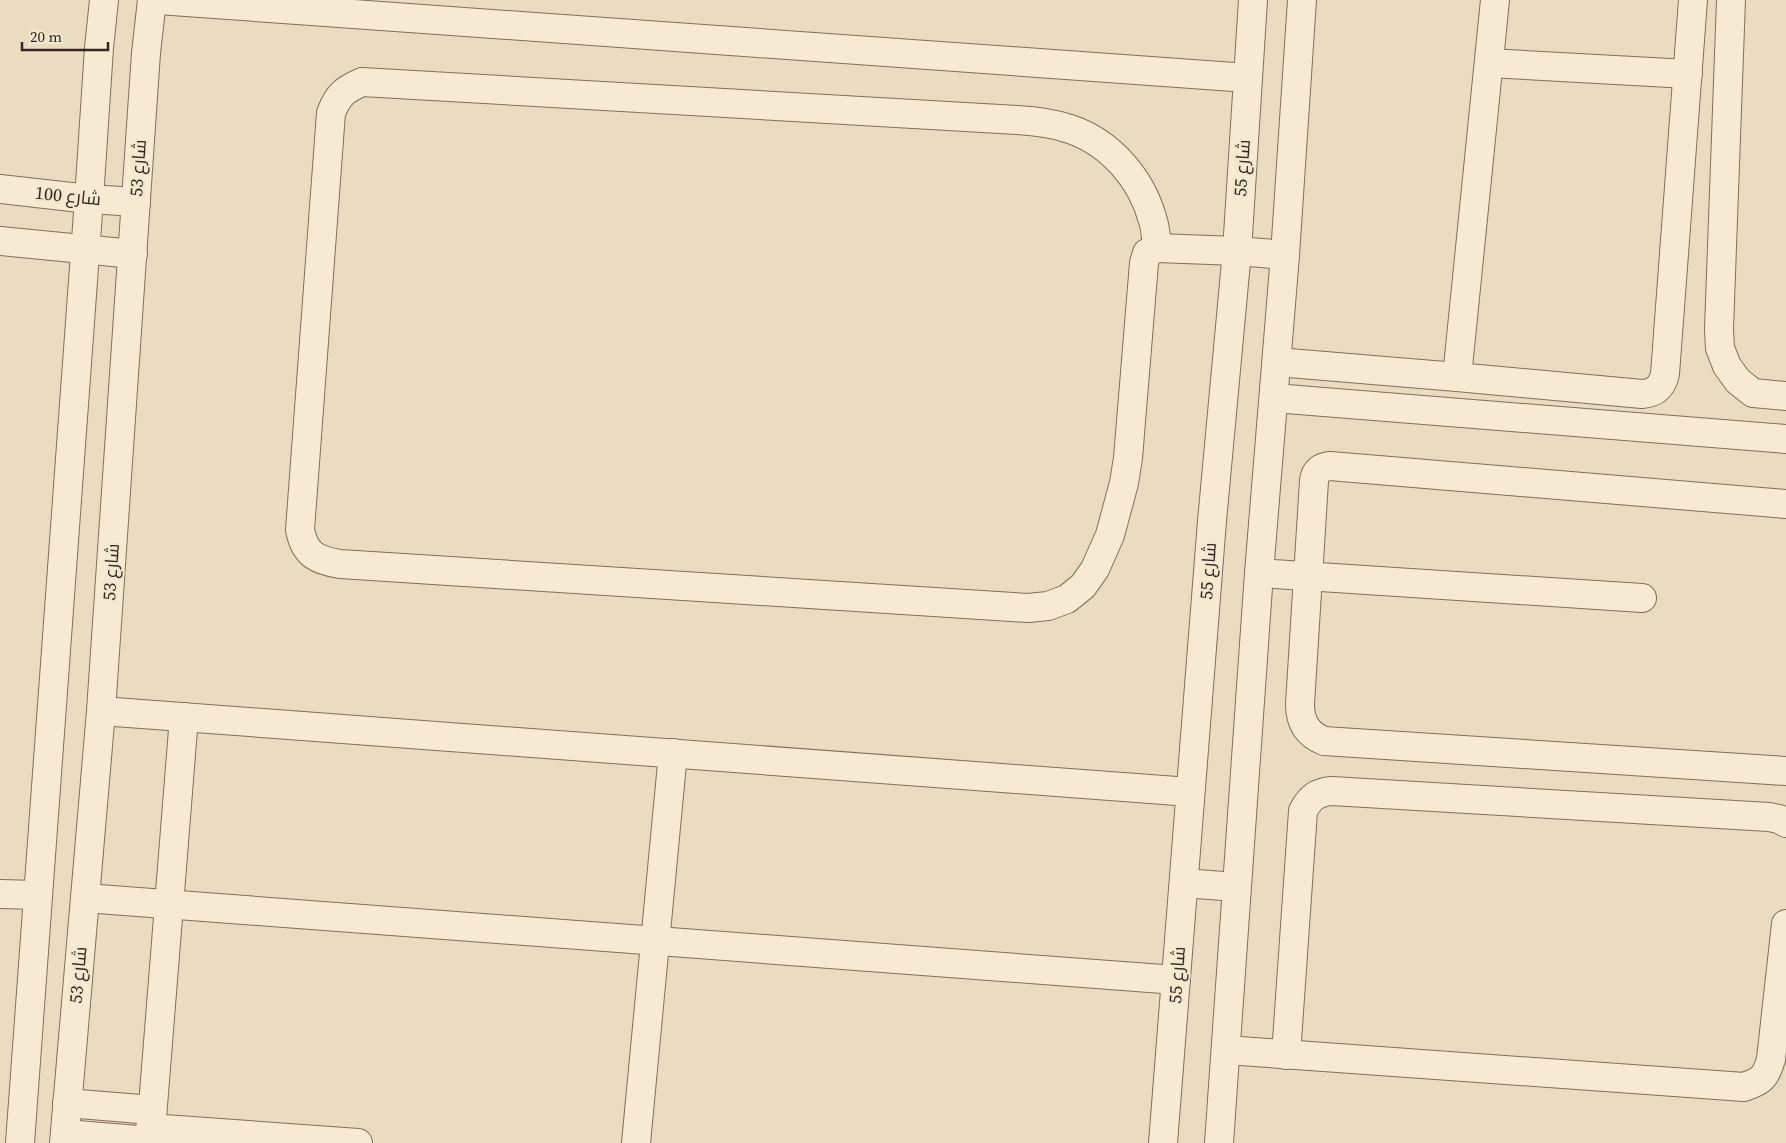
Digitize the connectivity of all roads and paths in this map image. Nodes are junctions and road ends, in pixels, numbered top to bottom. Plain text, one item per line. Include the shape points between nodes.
1 (104, 0) edge
2 (152, 0) edge
3 (158, 0) edge
4 (1253, 0) edge
5 (1302, 0) edge
6 (1495, 0) edge
7 (1693, 0) edge
8 (1731, 0) edge
9 (1489, 63) junction
10 (1688, 74) junction
11 (1248, 78) junction
12 (0, 189) edge
13 (89, 199) junction
14 (136, 202) junction
15 (0, 240) edge
16 (1157, 248) junction
17 (86, 250) junction
18 (1237, 251) junction
19 (132, 254) junction
20 (1285, 255) junction
21 (1277, 362) junction
22 (1457, 377) junction
23 (1786, 396) edge
24 (1274, 398) junction
25 (1786, 439) edge
26 (1786, 504) edge
27 (1260, 573) junction
28 (1308, 576) junction
29 (1642, 598) dead end
30 (101, 711) junction
31 (184, 717) junction
32 (673, 754) junction
33 (1786, 771) edge
34 (1190, 792) junction
35 (1786, 824) edge
36 (1184, 883) junction
37 (1236, 887) junction
38 (0, 894) edge
39 (37, 895) junction
40 (85, 898) junction
41 (168, 906) junction
42 (1786, 924) edge
43 (655, 941) junction
44 (1176, 980) junction
45 (1226, 1050) junction
46 (1286, 1055) junction
47 (67, 1103) junction
48 (150, 1130) edge
49 (64, 1138) edge
50 (20, 1143) edge
51 (358, 1143) edge
52 (636, 1143) edge
53 (1163, 1143) edge
54 (1219, 1143) edge

1 - 13 lane
2 - 14 lane, شارع 53
3 - 11 lane
4 - 11 lane, شارع 55
5 - 20 lane
6 - 9 lane
7 - 10 lane
8 - 23 lane via 1720,348 1727,366 1753,393
9 - 10 lane
9 - 22 lane
10 - 22 lane via 1665,374 1660,386 1642,394
11 - 18 lane, شارع 55
12 - 13 lane, شارع 100
13 - 14 lane, شارع 100
13 - 17 lane
14 - 19 lane, شارع 53
15 - 17 lane
16 - 16 lane via 1147,253 1144,263 1128,458 1115,517 1099,561 1083,586 1067,599 1048,606 1028,608 340,564 325,562 312,555 303,544 300,530 331,113 337,99 348,88 362,82 1044,122 1069,128 1093,140 1114,155 1132,175 1154,222
16 - 18 lane
17 - 19 lane
17 - 39 lane
18 - 20 lane
18 - 34 lane, شارع 55
19 - 30 lane, شارع 53
20 - 21 lane
21 - 22 lane
21 - 24 lane
24 - 25 lane
24 - 27 lane
26 - 28 lane via 1326,466 1314,477
27 - 28 lane
27 - 37 lane
28 - 29 lane
28 - 33 lane via 1300,714 1308,731 1324,741
30 - 31 lane
30 - 40 lane, شارع 53
31 - 32 lane
31 - 41 lane
32 - 34 lane
32 - 43 lane
34 - 36 lane, شارع 55
35 - 46 lane via 1769,817 1352,792 1323,792 1314,796 1304,811
36 - 37 lane
36 - 44 lane, شارع 55
37 - 45 lane
38 - 39 lane
39 - 50 lane
40 - 41 lane
40 - 47 lane, شارع 53
41 - 43 lane
41 - 48 lane
42 - 46 lane via 1771,1059 1767,1072 1757,1082 1744,1087
43 - 44 lane
43 - 52 lane
44 - 53 lane, شارع 55
45 - 46 lane
45 - 54 lane
47 - 48 lane
47 - 49 lane, شارع 53
48 - 49 lane
48 - 51 lane

